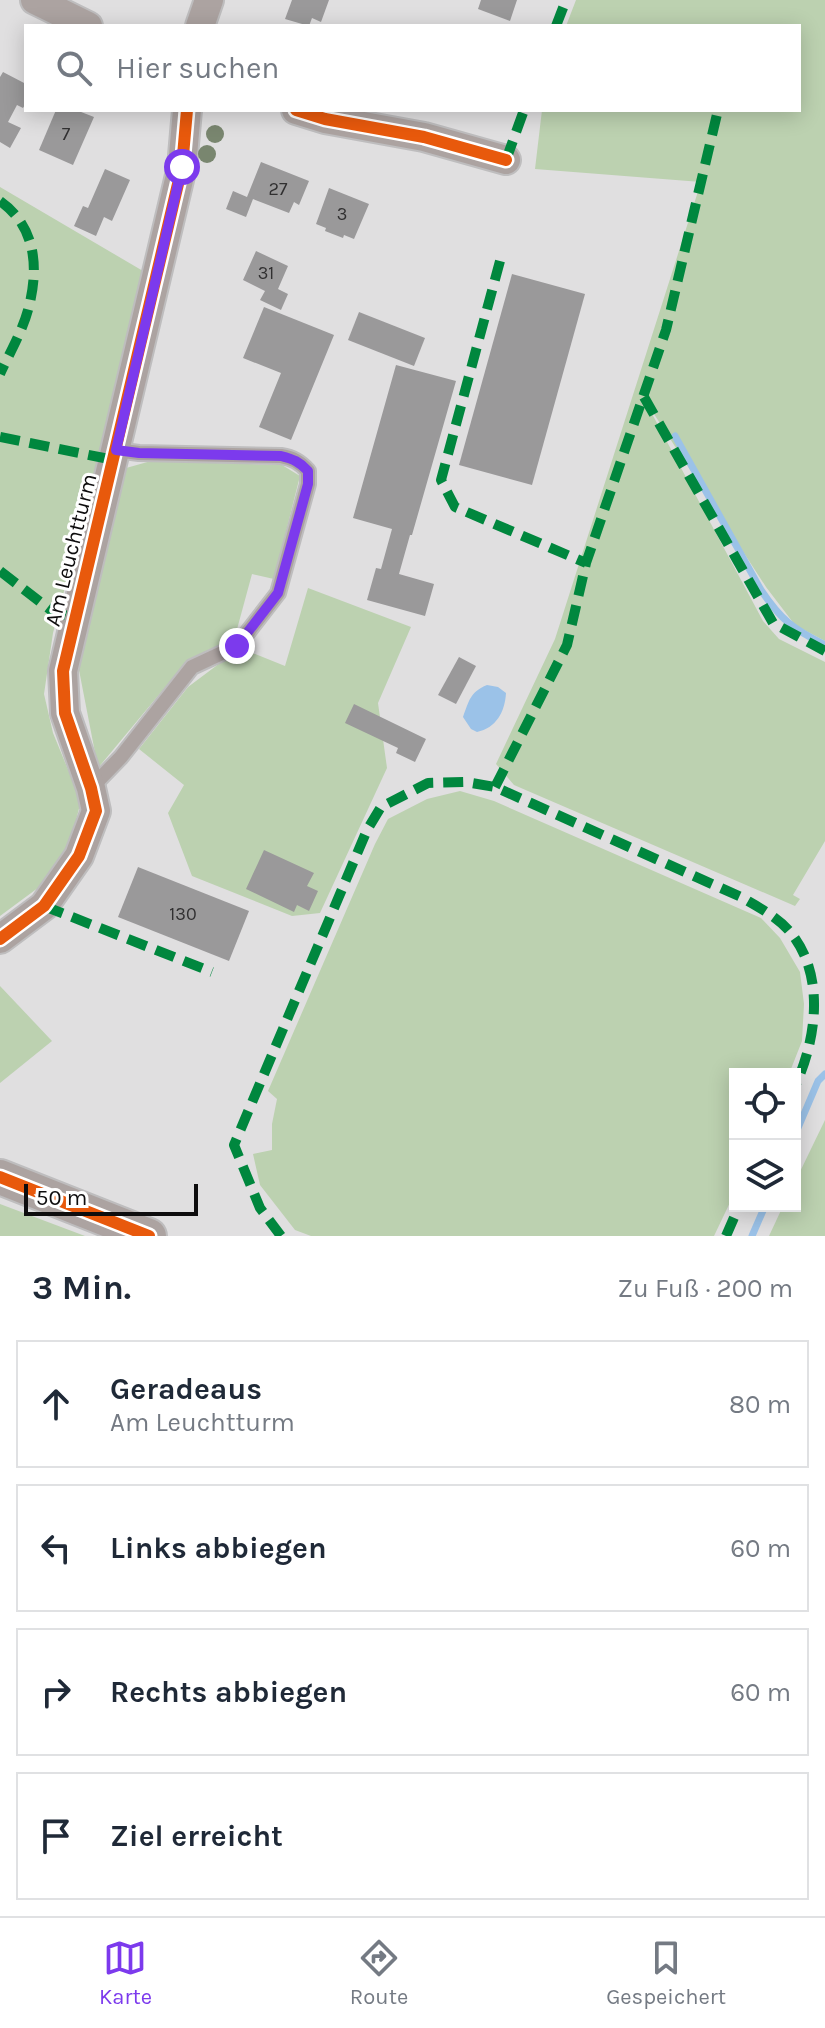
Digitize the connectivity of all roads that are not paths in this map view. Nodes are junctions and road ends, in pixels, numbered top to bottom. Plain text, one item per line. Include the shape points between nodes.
1 (35, 0) edge
2 (209, 0) edge
3 (84, 24) edge
4 (201, 24) edge
5 (187, 112) edge
6 (302, 112) edge
7 (506, 160) dead end
8 (116, 450) junction
9 (93, 799) junction
10 (0, 939) edge
11 (0, 1177) edge
12 (149, 1236) edge

1 - 3 street
2 - 4 street
5 - 8 street, Am Leuchtturm via 182,167
6 - 7 street
8 - 9 street, Am Leuchtturm via 63,671 65,713
8 - 9 lane via 281,456 301,463 308,471 308,484 278,593 237,646 192,667
9 - 10 street via 79,856 44,906
11 - 12 street

